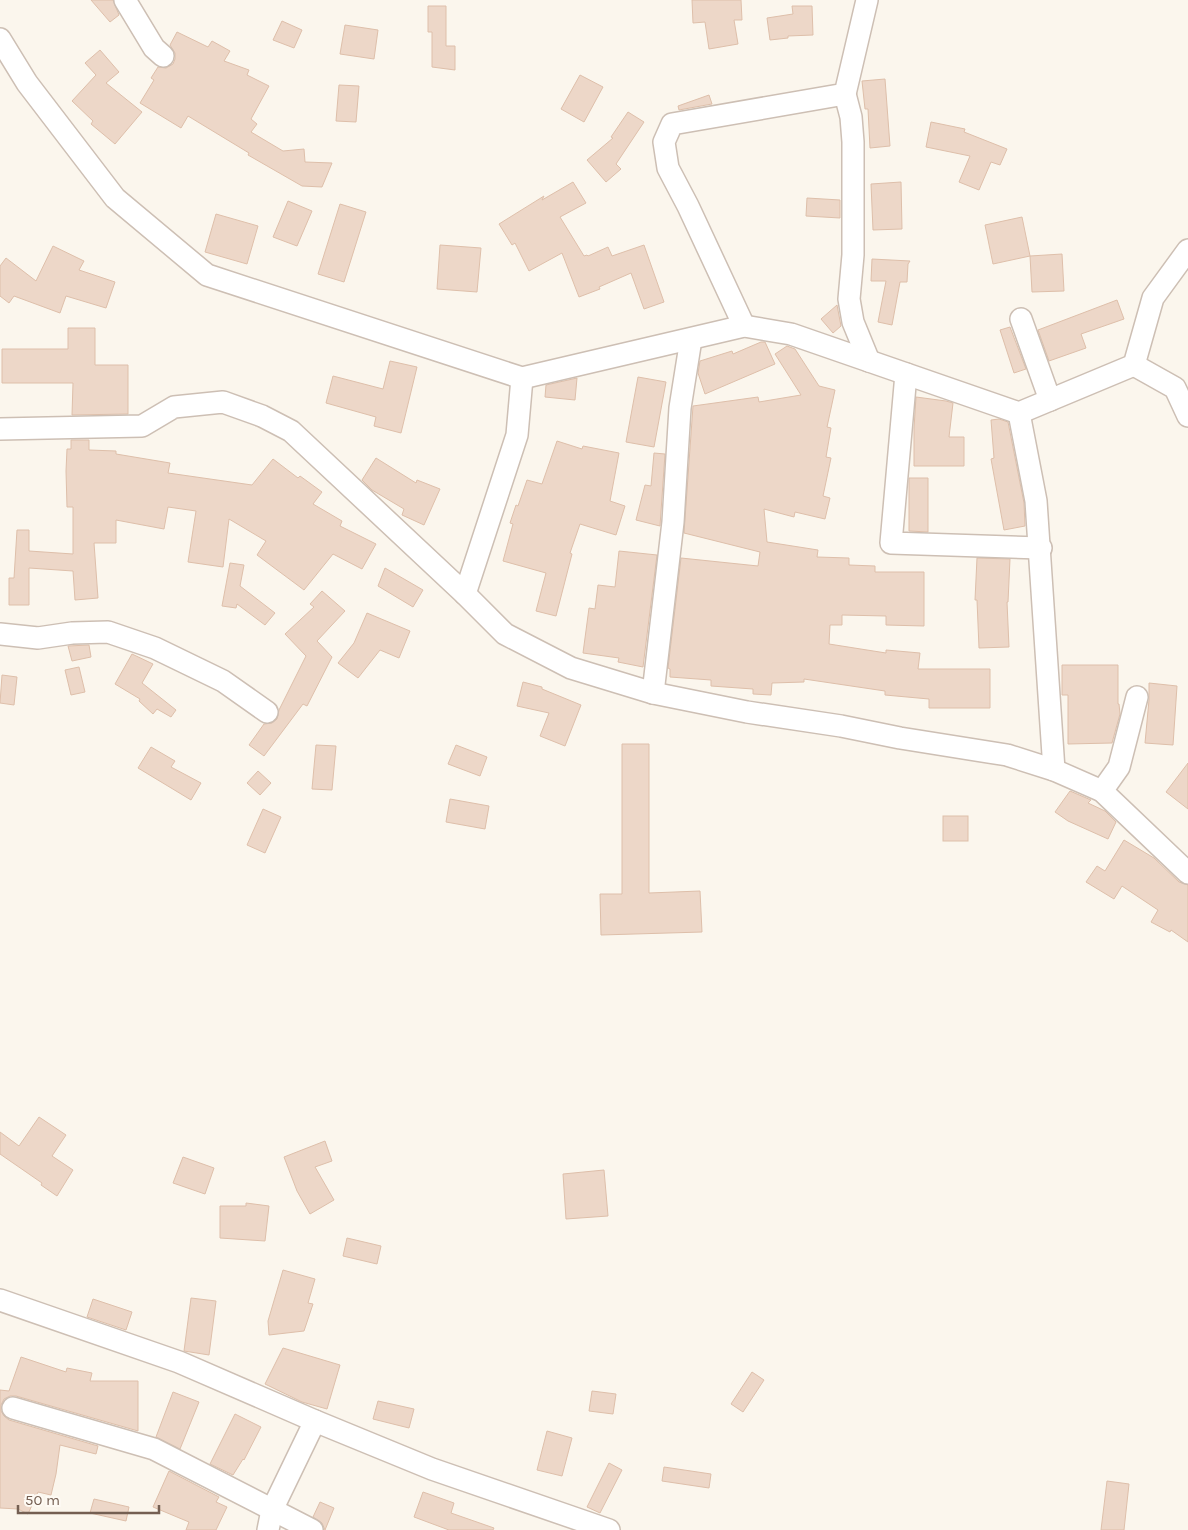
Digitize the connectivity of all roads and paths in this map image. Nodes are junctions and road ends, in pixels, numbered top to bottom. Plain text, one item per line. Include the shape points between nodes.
1 (125, 0) edge
2 (867, 0) edge
3 (0, 39) edge
4 (163, 56) dead end
5 (845, 94) junction
6 (1188, 250) edge
7 (1021, 319) dead end
8 (744, 326) junction
9 (691, 338) junction
10 (868, 361) junction
11 (1134, 365) junction
12 (906, 374) junction
13 (522, 378) junction
14 (1050, 400) junction
15 (1019, 413) junction
16 (1188, 416) edge
17 (0, 429) edge
18 (1041, 548) junction
19 (465, 594) junction
20 (0, 634) edge
21 (653, 693) junction
22 (1137, 697) dead end
23 (267, 712) dead end
24 (1054, 770) junction
25 (1102, 791) junction
26 (1188, 872) edge
27 (0, 1300) edge
28 (13, 1408) dead end
29 (315, 1421) junction
30 (270, 1520) edge
31 (312, 1530) edge
32 (609, 1530) edge

1 - 4 street via 154,48
2 - 5 street
3 - 13 street via 27,83 115,198 208,275
5 - 8 street via 672,124 664,142 668,168
5 - 10 street via 853,142 853,255 849,299 853,322
6 - 11 street via 1153,298
7 - 14 street
8 - 9 street
8 - 10 street via 791,334
9 - 13 street
9 - 21 street via 680,408 672,522
10 - 12 street
11 - 14 street
11 - 16 street via 1175,388
12 - 15 street
12 - 18 street via 892,543
13 - 19 street via 517,435
14 - 15 street
15 - 18 street via 1036,501
17 - 19 street via 142,426 174,407 223,402 262,416 290,431
18 - 24 street
19 - 21 street via 505,634 571,668
20 - 23 street via 38,638 108,632 155,648 224,682
21 - 24 street via 746,712 1007,755
22 - 25 street via 1119,767
24 - 25 street
25 - 26 street
27 - 29 street via 179,1362
28 - 30 street via 154,1449
29 - 30 street
29 - 32 street via 432,1469
30 - 31 street

